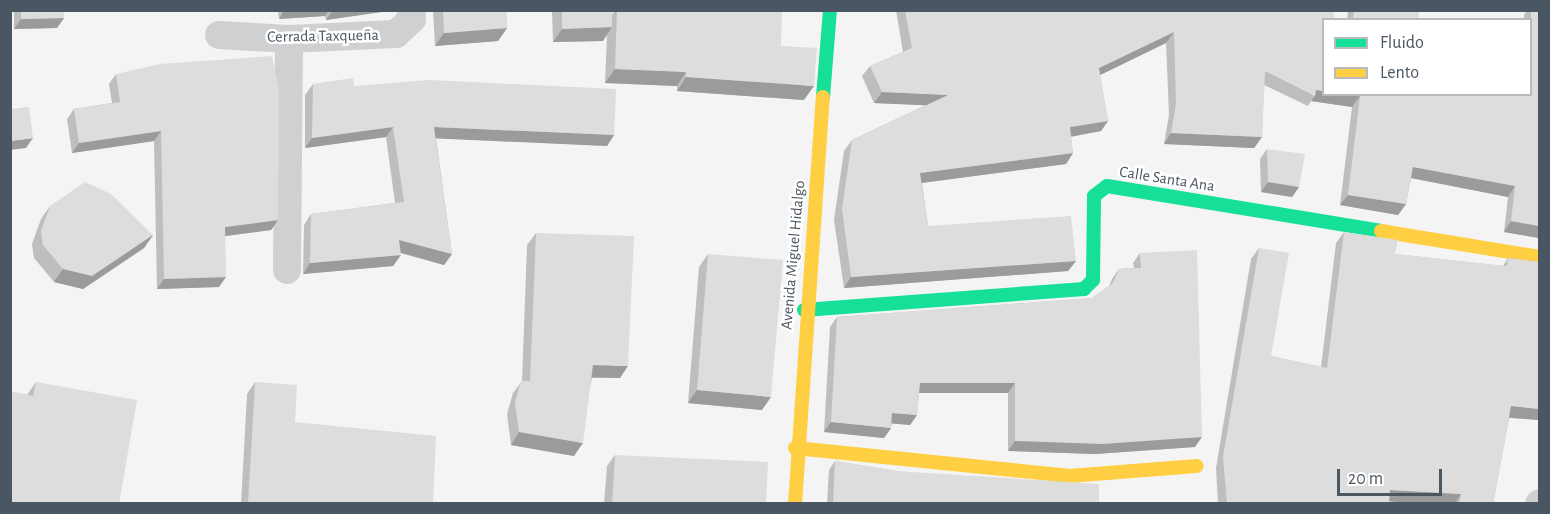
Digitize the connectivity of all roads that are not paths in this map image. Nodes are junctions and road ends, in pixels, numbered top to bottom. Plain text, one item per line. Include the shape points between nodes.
1 (411, 10) edge
2 (830, 10) edge
3 (219, 35) dead end
4 (289, 39) junction
5 (1539, 257) edge
6 (287, 270) dead end
7 (804, 310) junction
8 (795, 448) junction
9 (1197, 466) dead end
10 (795, 504) edge

1 - 4 street, Cerrada Taxqueña via 412,19 396,34
2 - 7 street, Avenida Miguel Hidalgo
3 - 4 street, Cerrada Taxqueña
4 - 6 street
5 - 7 street, Calle Santa Ana via 1107,186 1094,196 1093,280 1084,289
7 - 8 street, Avenida Miguel Hidalgo
8 - 9 street via 1069,476
8 - 10 street, Avenida Miguel Hidalgo

